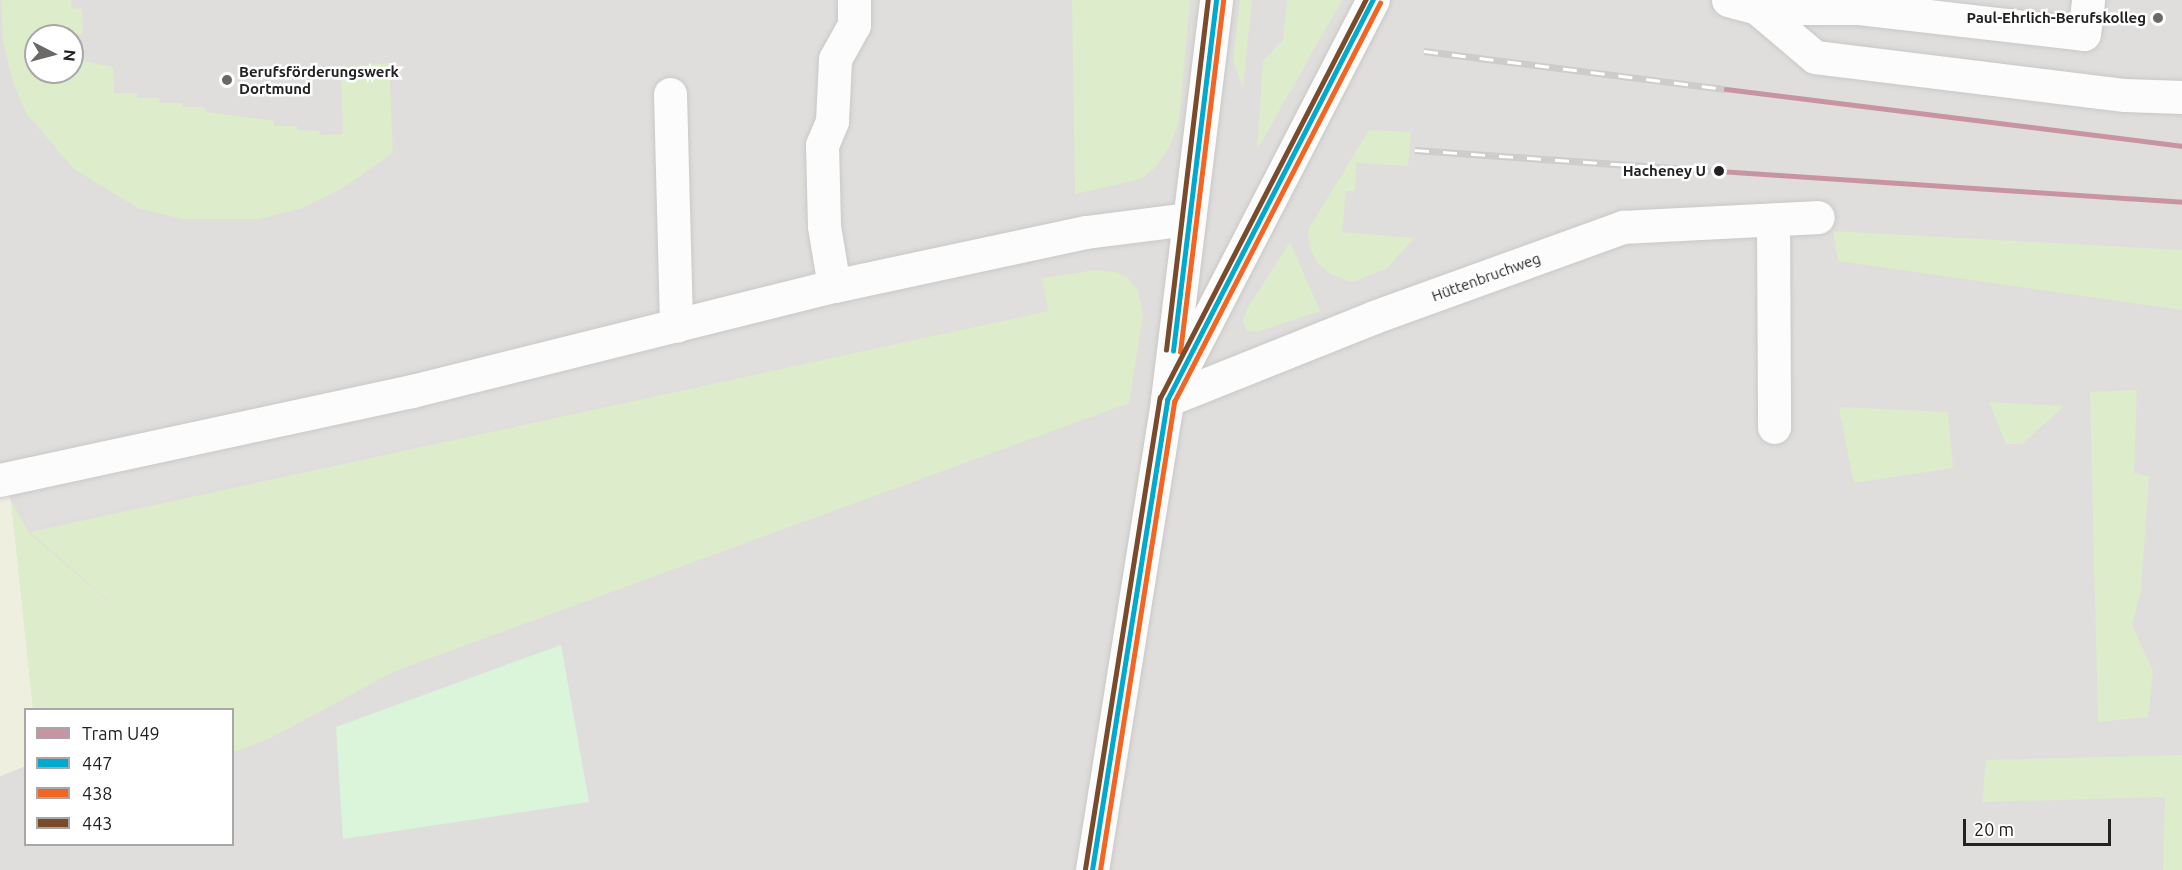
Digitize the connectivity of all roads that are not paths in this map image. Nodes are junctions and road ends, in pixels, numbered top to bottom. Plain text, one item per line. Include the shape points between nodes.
1 (854, 0) edge
2 (1216, 0) edge
3 (1373, 0) edge
4 (2088, 0) edge
5 (1742, 4) edge
6 (670, 94) dead end
7 (2182, 98) edge
8 (1818, 217) dead end
9 (1189, 219) junction
10 (1773, 220) junction
11 (834, 286) junction
12 (676, 326) junction
13 (1167, 400) junction
14 (1774, 428) dead end
15 (0, 480) edge
16 (1092, 870) edge

1 - 11 street via 854,25 835,59 832,121 822,145 824,226
2 - 9 street
3 - 13 street
4 - 5 street via 2084,34 1859,8
5 - 7 street via 1815,57 2125,95
6 - 12 street
8 - 10 street, Hüttenbruchweg
9 - 11 street via 1086,232
9 - 13 street
10 - 13 street, Hüttenbruchweg via 1623,227 1374,317
10 - 14 street
11 - 12 street
12 - 15 street via 412,391
13 - 16 street

